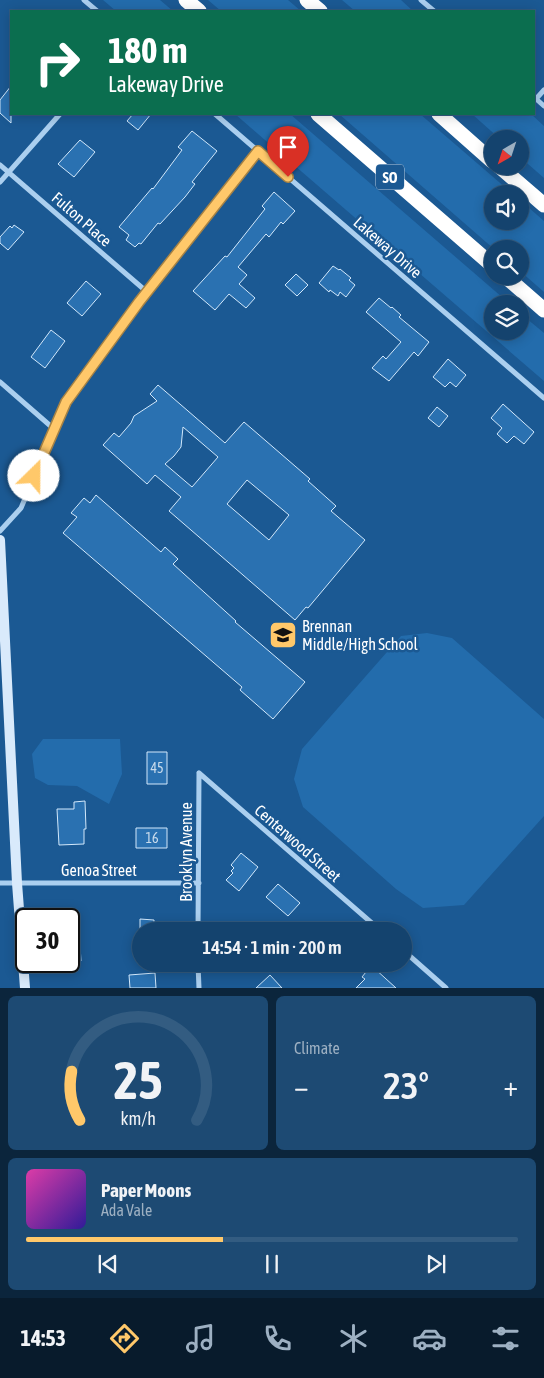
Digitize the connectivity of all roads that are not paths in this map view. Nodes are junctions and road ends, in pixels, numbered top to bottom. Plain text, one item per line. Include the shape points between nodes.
1 (84, 0) edge
2 (186, 0) edge
3 (307, 0) edge
4 (421, 0) edge
5 (96, 10) edge
6 (199, 10) edge
7 (319, 10) edge
8 (433, 10) edge
9 (544, 90) edge
10 (535, 98) edge
11 (544, 106) edge
12 (59, 115) edge
13 (216, 115) edge
14 (319, 115) edge
15 (439, 115) edge
16 (258, 151) junction
17 (484, 154) edge
18 (0, 165) edge
19 (9, 172) junction
20 (509, 175) edge
21 (0, 182) edge
22 (544, 205) edge
23 (484, 258) edge
24 (515, 285) edge
25 (147, 292) junction
26 (544, 310) edge
27 (0, 382) edge
28 (544, 398) edge
29 (54, 428) junction
30 (0, 531) edge
31 (0, 540) edge
32 (198, 773) joint
33 (0, 883) edge
34 (17, 883) junction
35 (198, 883) junction
36 (198, 922) edge
37 (371, 922) edge
38 (412, 958) edge
39 (199, 972) edge
40 (25, 988) edge
41 (200, 988) edge
42 (446, 988) edge

1 - 5 street
2 - 6 highway
3 - 7 highway
4 - 8 street
9 - 10 street
10 - 11 street
12 - 19 street
13 - 16 street, Lakeway Drive
14 - 23 highway, SO
15 - 17 highway
16 - 25 street
16 - 28 street, Lakeway Drive
18 - 19 street, Fulton Place
19 - 21 street
19 - 25 street, Fulton Place
20 - 22 highway
24 - 26 highway
25 - 29 street via 66,402
27 - 29 street
29 - 30 street via 21,508
31 - 34 street
32 - 35 street, Brooklyn Avenue
32 - 37 street, Centerwood Street
33 - 34 street, Genoa Street
34 - 35 street, Genoa Street
34 - 40 street
35 - 36 street, Brooklyn Avenue
38 - 42 street
39 - 41 street

